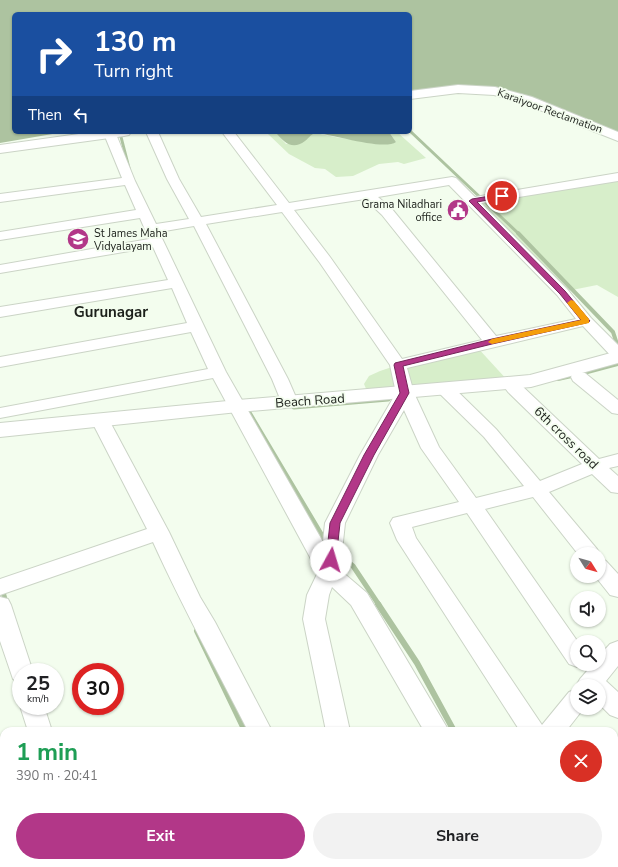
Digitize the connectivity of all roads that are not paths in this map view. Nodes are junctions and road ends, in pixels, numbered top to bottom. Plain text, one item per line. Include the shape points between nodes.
1 (412, 95) edge
2 (110, 134) edge
3 (117, 134) edge
4 (153, 134) edge
5 (230, 134) edge
6 (618, 137) edge
7 (0, 149) edge
8 (618, 177) edge
9 (129, 181) junction
10 (369, 195) junction
11 (0, 198) edge
12 (472, 201) junction
13 (285, 207) junction
14 (145, 213) junction
15 (197, 221) junction
16 (152, 229) junction
17 (0, 236) edge
18 (158, 242) junction
19 (0, 269) edge
20 (176, 283) junction
21 (0, 312) edge
22 (586, 321) junction
23 (196, 326) junction
24 (492, 342) junction
25 (618, 354) edge
26 (618, 358) edge
27 (0, 362) edge
28 (398, 365) junction
29 (218, 372) junction
30 (575, 374) junction
31 (514, 388) dead end
32 (445, 389) junction
33 (405, 393) junction
34 (290, 402) junction
35 (238, 406) junction
36 (618, 409) edge
37 (0, 413) edge
38 (100, 420) junction
39 (0, 430) edge
40 (618, 460) edge
41 (595, 466) junction
42 (618, 487) edge
43 (536, 490) junction
44 (472, 507) junction
45 (159, 532) junction
46 (584, 547) edge
47 (329, 572) junction
48 (606, 574) edge
49 (0, 587) edge
50 (618, 589) edge
51 (0, 605) edge
52 (570, 648) edge
53 (618, 650) edge
54 (18, 663) edge
55 (593, 679) edge
56 (606, 696) edge
57 (570, 708) edge
58 (618, 708) edge
59 (35, 715) edge
60 (39, 727) edge
61 (258, 727) edge
62 (337, 727) edge
63 (436, 727) edge
64 (530, 727) edge
65 (555, 727) edge

1 - 6 main road, Karaiyoor Reclamation via 458,89 500,91
2 - 7 main road
3 - 9 street
4 - 15 street
5 - 13 street
8 - 12 street
9 - 11 street
9 - 14 street
10 - 12 street via 452,181
10 - 13 street
10 - 24 street via 387,212
12 - 22 street via 562,292
13 - 15 street
13 - 28 street
14 - 16 street
14 - 17 street
15 - 16 street
15 - 34 street
16 - 18 street
18 - 19 street
18 - 20 street
20 - 21 street
20 - 23 street
22 - 24 street
22 - 25 street
23 - 27 street
23 - 29 street
24 - 28 street
26 - 30 main road, Beach Road
28 - 33 street
29 - 35 street
29 - 37 street
30 - 32 main road, Beach Road
30 - 36 street
31 - 41 street, 6th cross road
32 - 33 main road, Beach Road
32 - 43 street via 490,433
33 - 34 main road, Beach Road
33 - 44 street via 430,448
33 - 47 street via 369,455 335,523
34 - 35 main road, Beach Road
35 - 38 main road, Beach Road
35 - 47 street
38 - 39 main road, Beach Road
38 - 45 street
40 - 41 street
41 - 42 street, 6th cross road
41 - 43 street
43 - 44 street
43 - 46 street
44 - 52 street
44 - 64 street via 400,522 408,540
45 - 49 street
45 - 61 street via 190,598
47 - 62 street via 318,595 314,619
47 - 63 street via 362,604
48 - 50 street
51 - 54 street
53 - 55 street
56 - 58 street
57 - 65 street
59 - 60 street

